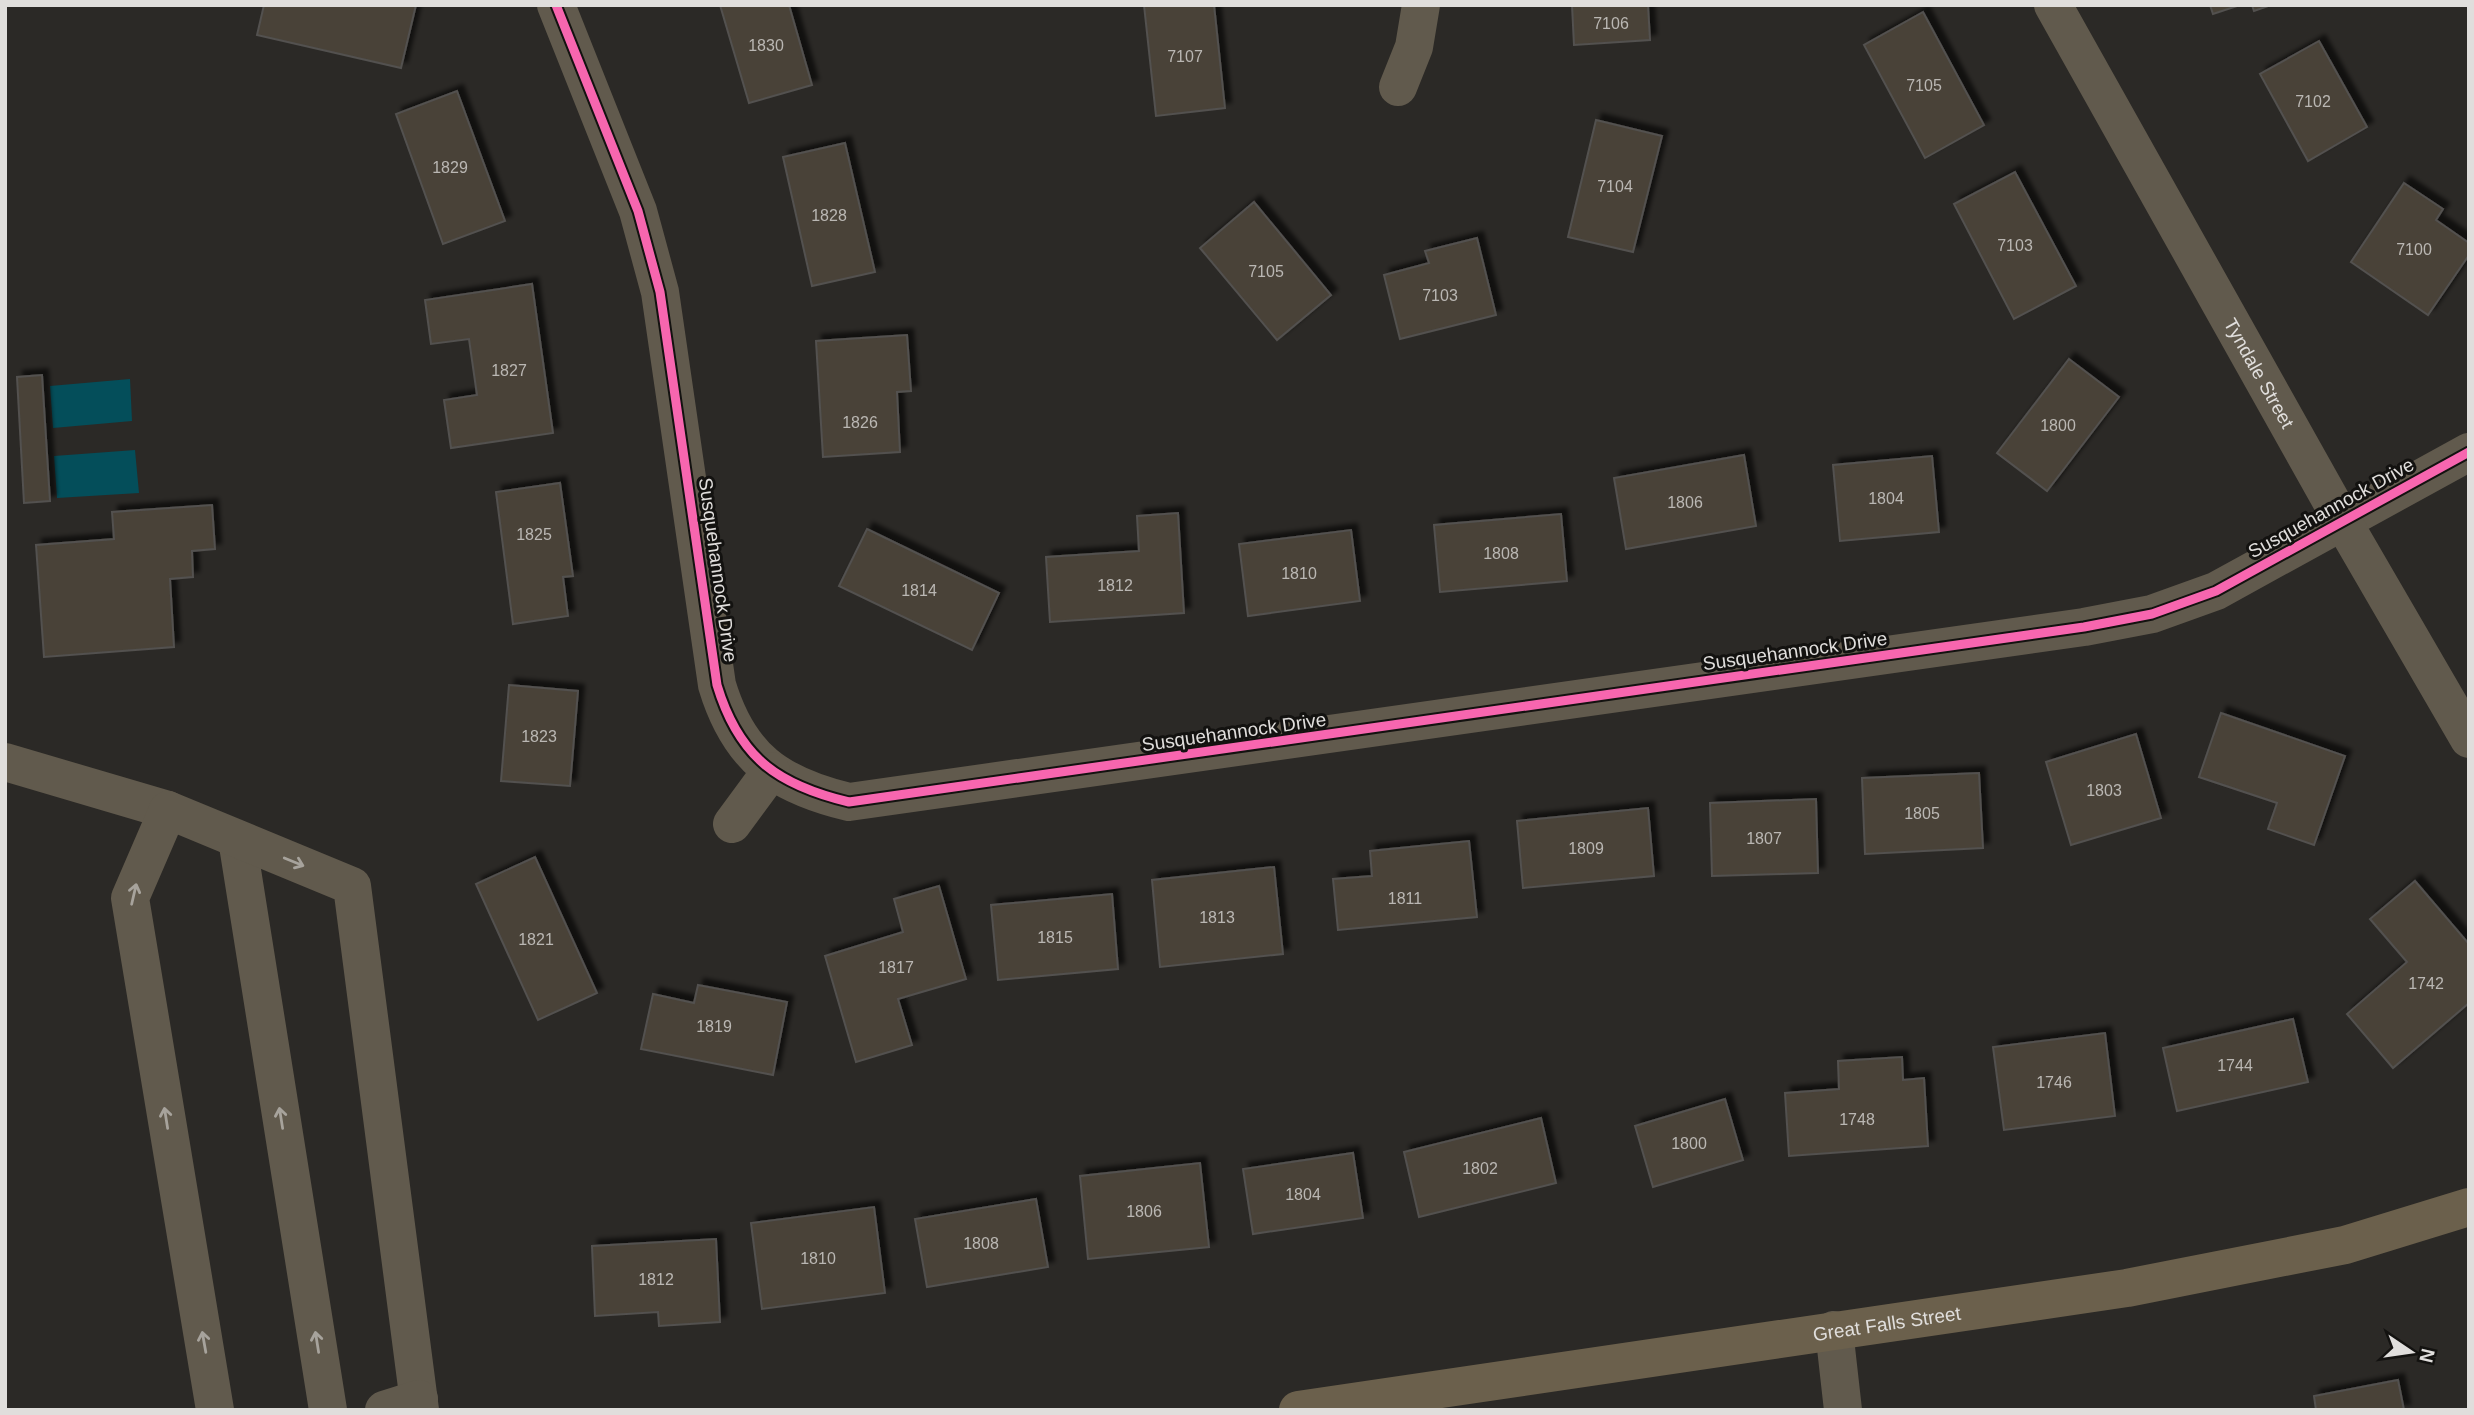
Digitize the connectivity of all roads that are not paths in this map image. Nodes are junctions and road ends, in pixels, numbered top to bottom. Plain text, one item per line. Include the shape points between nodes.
1 (556, 5) edge
2 (1421, 5) edge
3 (2053, 5) edge
4 (1398, 87) dead end
5 (2469, 452) edge
6 (2343, 522) junction
7 (2469, 739) edge
8 (5, 762) edge
9 (771, 771) junction
10 (168, 810) junction
11 (732, 824) dead end
12 (237, 839) junction
13 (2469, 1207) edge
14 (1834, 1330) junction
15 (408, 1406) edge
16 (215, 1410) edge
17 (328, 1410) edge
18 (1298, 1410) edge
19 (1843, 1410) edge

1 - 9 street, Susquehannock Drive via 638,211 660,292 717,685 737,732
2 - 4 street via 1414,47
3 - 6 street, Tyndale Street
5 - 6 street, Susquehannock Drive
6 - 7 street, Tyndale Street
6 - 9 street, Susquehannock Drive via 2216,592 2152,614 2084,627 849,802 807,792
8 - 10 street
9 - 11 street
10 - 12 street
16 -> 10 street via 130,898
12 -> 15 street via 352,886
17 -> 12 street
13 - 14 main road, Great Falls Street via 2345,1245 2127,1288
14 - 18 main road, Great Falls Street
14 - 19 street

